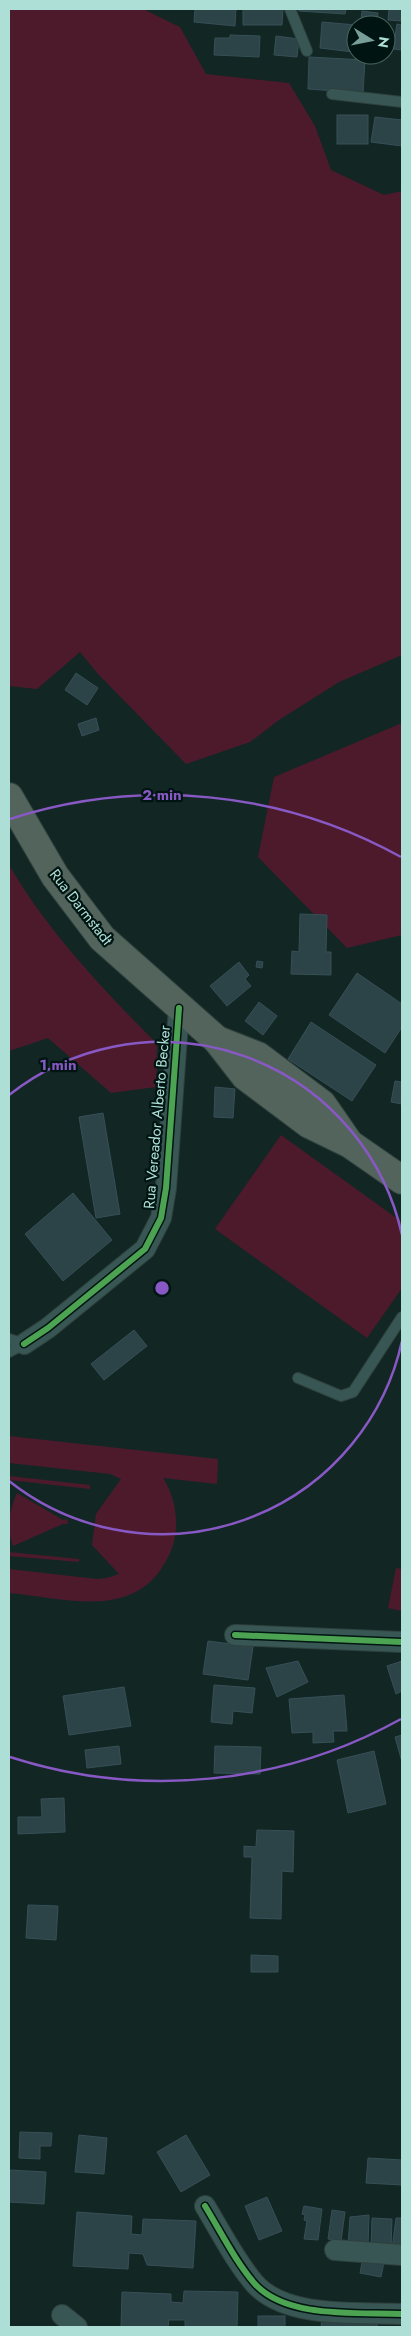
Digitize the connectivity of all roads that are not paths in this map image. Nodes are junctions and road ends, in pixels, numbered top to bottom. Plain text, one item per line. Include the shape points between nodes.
1 (290, 9) edge
2 (307, 51) dead end
3 (332, 94) dead end
4 (402, 102) edge
5 (9, 797) edge
6 (179, 1008) junction
7 (402, 1180) edge
8 (402, 1317) edge
9 (14, 1345) edge
10 (298, 1378) dead end
11 (234, 1634) dead end
12 (402, 1642) edge
13 (206, 2206) dead end
14 (336, 2250) dead end
15 (402, 2255) edge
16 (402, 2314) edge
17 (301, 2318) edge

1 - 2 lane
3 - 4 lane
5 - 6 main road, Rua Darmstadt via 55,876 102,938
6 - 7 main road, Rua Darmstadt via 217,1040 258,1056 322,1104 350,1144
6 - 9 street, Rua Vereador Alberto Becker via 161,1218 145,1249 48,1328
8 - 10 lane via 352,1392 341,1396
11 - 12 street
13 - 17 street via 244,2271 257,2286
14 - 15 street
16 - 17 street

